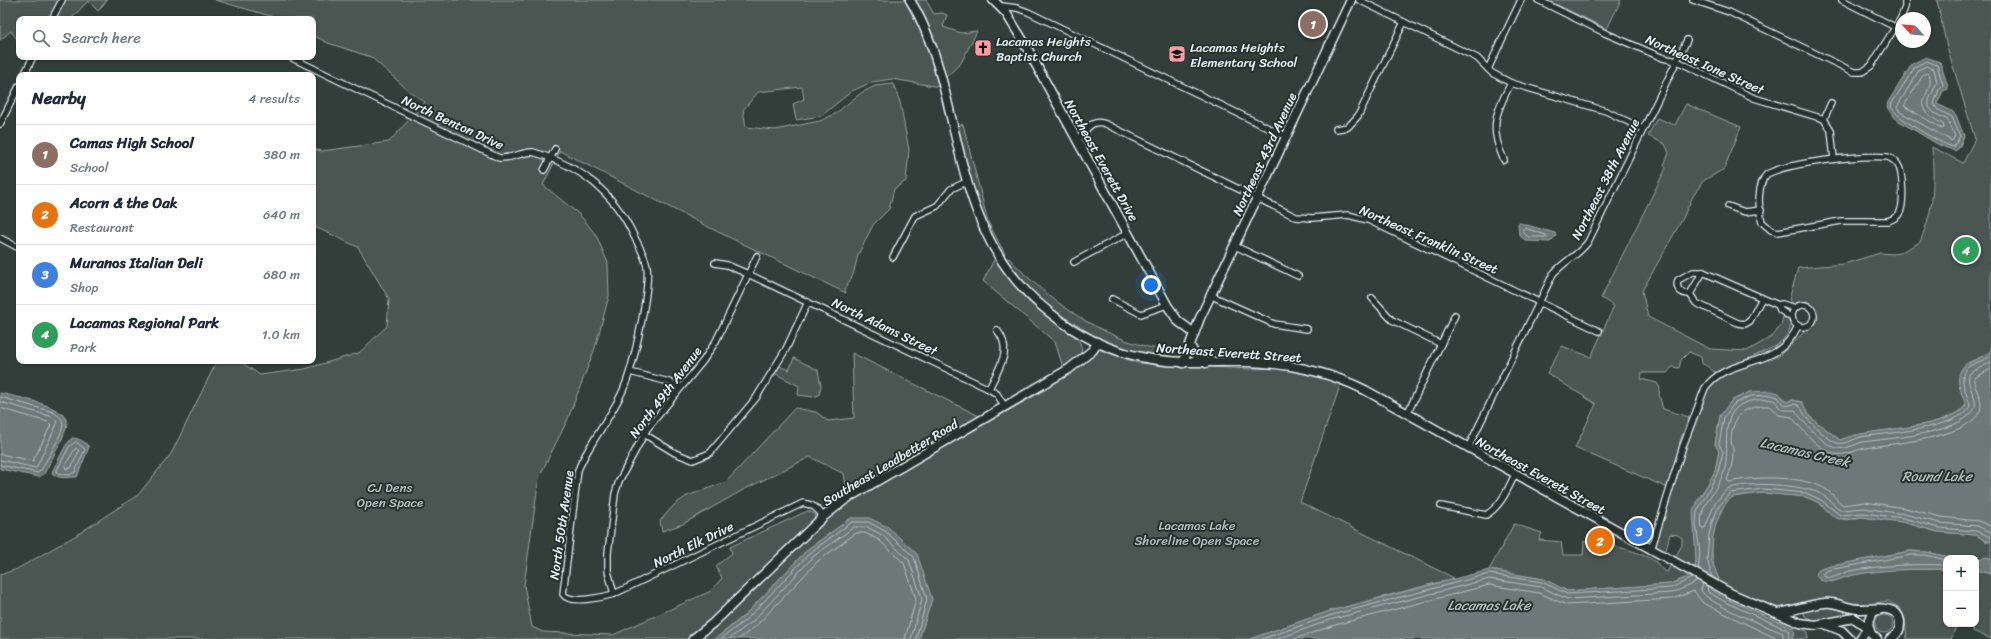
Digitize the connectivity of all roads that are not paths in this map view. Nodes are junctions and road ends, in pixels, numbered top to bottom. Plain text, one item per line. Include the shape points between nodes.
1 (62, 0) edge
2 (910, 0) edge
3 (993, 0) edge
4 (1351, 0) edge
5 (1359, 0) edge
6 (1521, 0) edge
7 (1538, 0) edge
8 (1693, 0) edge
9 (1842, 0) edge
10 (1905, 0) edge
11 (1712, 3) edge
12 (1001, 6) junction
13 (1903, 12) edge
14 (54, 16) edge
15 (1404, 22) junction
16 (1895, 27) joint
17 (1687, 40) dead end
18 (32, 60) edge
19 (296, 60) edge
20 (1677, 61) junction
21 (1488, 69) junction
22 (26, 72) edge
23 (1510, 83) junction
24 (16, 92) edge
25 (1831, 103) dead end
26 (1824, 119) junction
27 (0, 124) edge
28 (1336, 129) dead end
29 (1643, 129) junction
30 (1285, 136) junction
31 (1077, 140) junction
32 (555, 149) dead end
33 (550, 158) junction
34 (1834, 159) junction
35 (1504, 160) dead end
36 (544, 170) dead end
37 (966, 182) junction
38 (1257, 198) junction
39 (1728, 206) dead end
40 (1761, 210) junction
41 (1128, 233) junction
42 (0, 238) edge
43 (16, 246) edge
44 (1235, 246) junction
45 (757, 256) dead end
46 (893, 257) dead end
47 (1074, 262) dead end
48 (715, 263) dead end
49 (1703, 272) junction
50 (748, 274) junction
51 (1298, 276) dead end
52 (1690, 294) junction
53 (1212, 296) junction
54 (1372, 298) dead end
55 (1762, 298) junction
56 (1112, 299) dead end
57 (808, 302) junction
58 (1539, 302) junction
59 (1168, 305) junction
60 (1778, 305) junction
61 (1795, 308) junction
62 (1455, 315) dead end
63 (1200, 318) junction
64 (1792, 318) junction
65 (1798, 326) junction
66 (1307, 329) dead end
67 (997, 330) dead end
68 (1190, 330) junction
69 (1599, 331) dead end
70 (1097, 342) junction
71 (1441, 344) junction
72 (1190, 345) junction
73 (1184, 363) junction
74 (1206, 363) junction
75 (630, 372) junction
76 (680, 388) junction
77 (989, 388) junction
78 (1005, 407) junction
79 (1407, 414) junction
80 (644, 434) junction
81 (1468, 448) junction
82 (1515, 474) junction
83 (1441, 506) dead end
84 (823, 517) junction
85 (1651, 550) junction
86 (614, 594) junction
87 (565, 598) joint
88 (1881, 608) junction
89 (1779, 613) junction
90 (1824, 624) junction
91 (1868, 628) junction
92 (1899, 628) junction
93 (693, 639) edge
94 (1850, 639) edge
95 (1860, 639) edge
96 (1877, 639) edge
97 (1890, 639) edge
98 (1902, 639) edge

1 - 14 street
2 - 37 main road, Northeast Everett Street via 931,44
3 - 12 main road, Northeast Everett Drive
4 - 30 main road, Northeast 43rd Avenue
5 - 15 street
6 - 21 street
7 - 20 street, Northeast Ione Street via 1605,33 1663,58
8 - 11 street
9 - 16 street
10 - 13 street
11 - 16 street via 1854,72 1862,72 1870,66
12 - 30 street via 1029,12
12 - 31 main road, Northeast Everett Drive
15 - 21 street via 1477,58
15 - 28 street via 1358,116 1348,127
17 - 20 street, Northeast 38th Avenue
18 - 22 street
19 - 33 street, North Benton Drive via 499,158 511,158 533,152
20 - 26 street, Northeast Ione Street via 1754,98
20 - 29 street, Northeast 38th Avenue
21 - 23 street
23 - 29 street via 1606,111
23 - 35 street via 1499,107 1494,129
24 - 27 street
25 - 26 street
26 - 34 street via 1831,130
29 - 58 street, Northeast 38th Avenue via 1588,242 1559,268
30 - 38 main road, Northeast 43rd Avenue
31 - 38 street, Northeast Franklin Street via 1089,126 1099,121
31 - 41 main road, Northeast Everett Drive
32 - 33 street
33 - 36 street
33 - 75 street, North Benton Drive via 581,173 606,193 624,217 644,256 647,289
34 - 40 street via 1772,171 1763,178 1760,189
34 - 40 street via 1884,157 1895,161 1901,172 1902,206 1899,214 1888,220 1841,221 1782,232 1770,230 1762,222
37 - 46 street via 951,189 937,206 916,216
37 - 70 main road, Northeast Everett Street via 984,232 1012,276 1032,298 1054,316
38 - 44 main road, Northeast 43rd Avenue
38 - 58 street, Northeast Franklin Street via 1296,216 1312,218 1348,215 1368,220
39 - 40 street via 1745,212
41 - 47 street
41 - 59 main road, Northeast Everett Drive
42 - 43 street
44 - 51 street
44 - 53 main road, Northeast 43rd Avenue
45 - 50 street, North 49th Avenue
48 - 50 street, North Adams Street
49 - 52 street
49 - 52 street via 1693,272 1678,280 1679,290
49 - 55 street
50 - 57 street, North Adams Street
50 - 76 street, North 49th Avenue via 716,341
52 - 55 street via 1696,304 1745,324 1750,321
53 - 63 main road, Northeast 43rd Avenue
53 - 66 street via 1274,324
54 - 71 street via 1392,320
55 - 60 street
56 - 59 street via 1141,314
57 - 77 street, North Adams Street
57 - 80 street via 786,349 765,385 710,453 693,460
58 - 69 street, Northeast Franklin Street
58 - 81 street, Northeast 38th Avenue
59 - 68 main road, Northeast Everett Drive via 1178,321
60 - 61 street
60 - 64 street via 1780,310
61 - 64 street
61 - 65 street via 1805,305 1814,314 1810,324 1805,327
62 - 71 street
63 - 68 main road, Northeast 43rd Avenue
63 - 72 main road, Northeast 43rd Avenue
64 - 65 street
65 - 85 street via 1780,350 1757,361 1724,371 1705,388 1678,459
67 - 77 street via 1004,340 1005,353
68 - 73 main road, Northeast 43rd Avenue via 1182,356
70 - 73 main road, Northeast Everett Street via 1141,357
70 - 78 main road, Southeast Leadbetter Road via 1093,350 1075,366
71 - 79 street
72 - 73 main road, Northeast 43rd Avenue
72 - 74 main road via 1194,353
73 - 74 main road, Northeast Everett Street
74 - 79 main road, Northeast Everett Street via 1247,362 1311,369 1345,381
75 - 76 street via 669,382
75 - 87 street, North 50th Avenue via 621,395 578,470 563,594
76 - 80 street, North 49th Avenue
77 - 78 street, North Adams Street via 997,394
78 - 84 main road, Southeast Leadbetter Road via 857,493
79 - 81 main road, Northeast Everett Street
80 - 86 street, North 49th Avenue via 623,472 615,494 608,559 608,571
81 - 82 main road, Northeast Everett Street
82 - 83 street via 1499,504 1486,515
82 - 85 main road, Northeast Everett Street
84 - 86 street, North Elk Drive via 819,510 803,503
84 - 93 main road, Southeast Leadbetter Road via 713,623
85 - 89 main road, Northeast Everett Street via 1714,585
86 - 87 street, North Elk Drive via 598,598
88 - 89 main road via 1857,609 1826,602
88 - 91 main road via 1870,616
88 - 92 main road via 1891,610 1897,615 1900,621
89 - 90 main road, Northeast Everett Street via 1800,623
90 - 91 main road, Northeast Everett Street via 1854,618
90 - 94 main road via 1842,630
91 - 95 main road
91 - 96 main road
92 - 97 main road via 1896,635
92 - 98 main road

